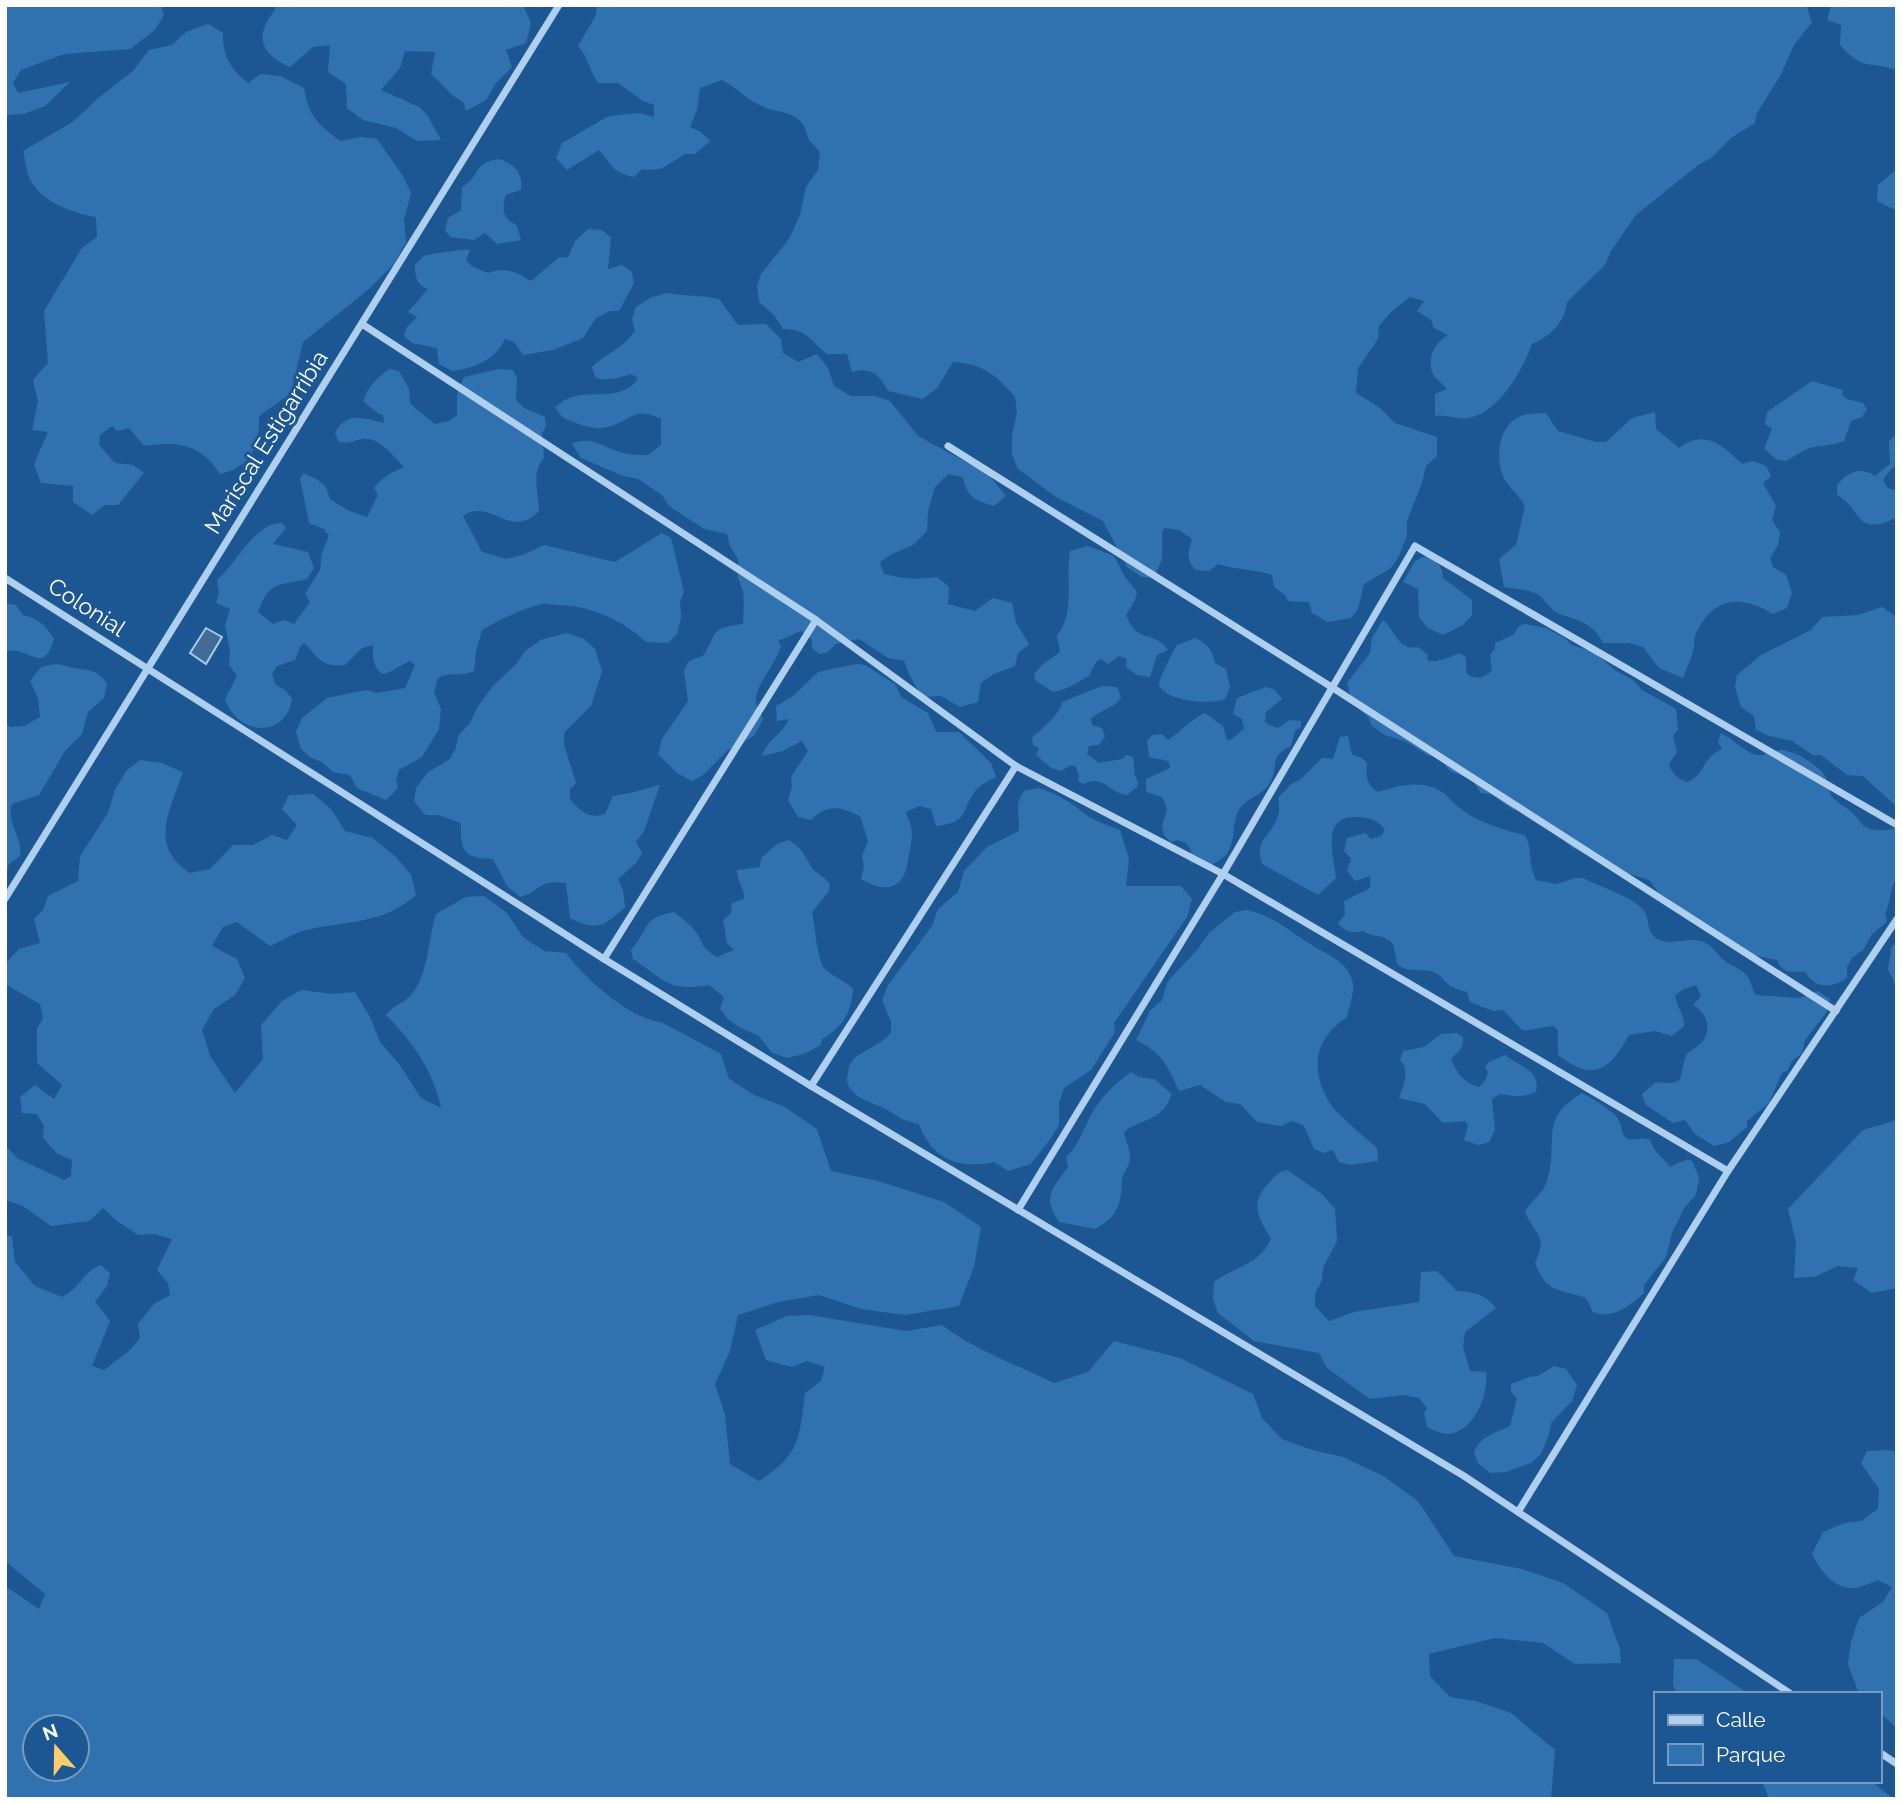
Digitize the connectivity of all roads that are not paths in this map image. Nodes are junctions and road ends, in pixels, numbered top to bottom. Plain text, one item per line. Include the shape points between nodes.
1 (559, 5) edge
2 (362, 324) junction
3 (948, 446) dead end
4 (5, 578) edge
5 (816, 620) junction
6 (147, 669) junction
7 (1333, 688) junction
8 (1016, 766) junction
9 (1897, 825) edge
10 (1223, 874) junction
11 (5, 899) edge
12 (1897, 919) edge
13 (604, 958) junction
14 (1836, 1011) junction
15 (811, 1086) junction
16 (1728, 1171) junction
17 (1018, 1210) junction
18 (1518, 1512) junction
19 (1788, 1692) edge
20 (1881, 1753) edge
21 (1897, 1764) edge

1 - 2 street, Mariscal Estigarribia
2 - 5 street
2 - 6 street, Mariscal Estigarribia
3 - 7 street
4 - 6 street, Colonial
5 - 8 street
5 - 13 street
6 - 11 street, Mariscal Estigarribia
6 - 13 street, Colonial
7 - 9 street via 1415,546
7 - 10 street
7 - 14 street
8 - 10 street
8 - 15 street
10 - 16 street
10 - 17 street
12 - 14 street
13 - 15 street, Colonial
14 - 16 street
15 - 17 street, Colonial
16 - 18 street
17 - 18 street, Colonial
18 - 19 street, Colonial
20 - 21 street

